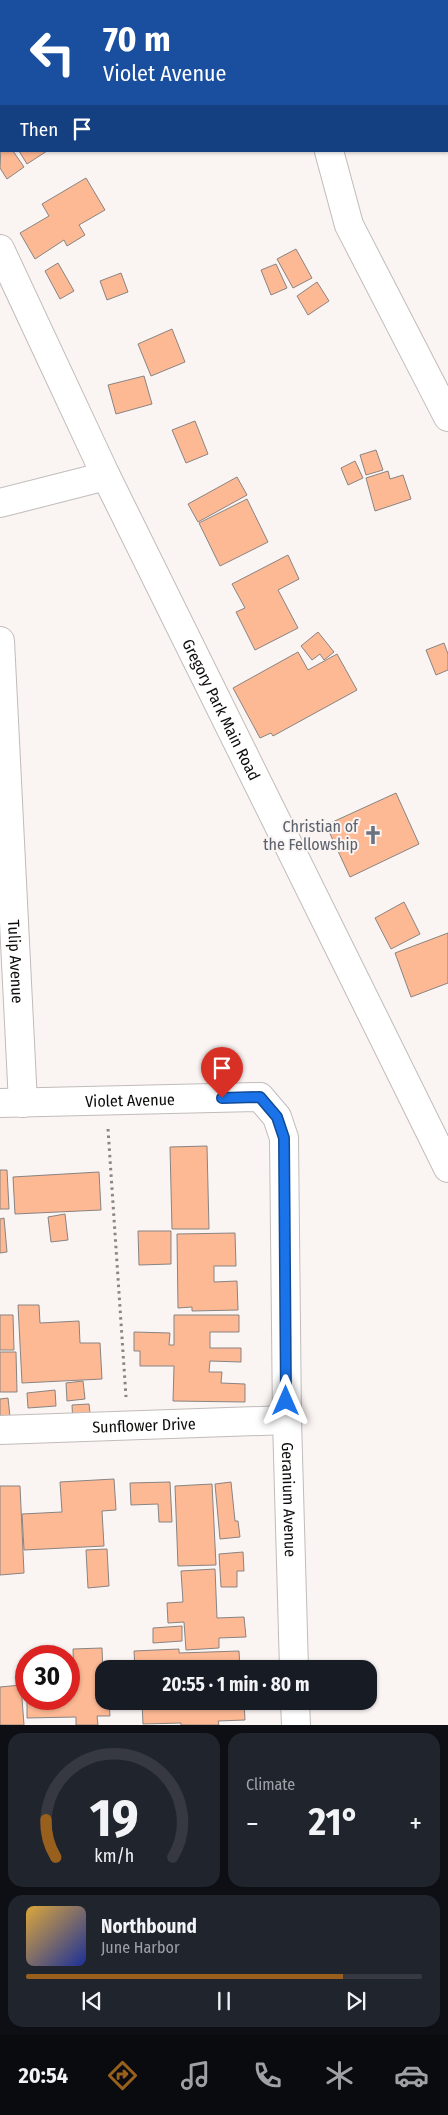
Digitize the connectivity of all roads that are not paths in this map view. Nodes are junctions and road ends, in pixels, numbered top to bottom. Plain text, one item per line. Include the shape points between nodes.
1 (329, 152) edge
2 (0, 248) edge
3 (448, 417) edge
4 (106, 476) junction
5 (0, 503) edge
6 (0, 641) edge
7 (260, 1097) joint
8 (12, 1103) edge
9 (448, 1168) edge
10 (286, 1420) junction
11 (0, 1430) edge
12 (294, 1660) edge
13 (295, 1710) edge
14 (296, 1725) edge

1 - 3 street via 349,225
2 - 4 street, Gregory Park Main Road
4 - 5 street
4 - 9 street, Gregory Park Main Road
6 - 8 street, Tulip Avenue
7 - 8 street, Violet Avenue
7 - 10 street, Geranium Avenue via 277,1117 284,1138
10 - 11 street, Sunflower Drive
10 - 12 street, Geranium Avenue
13 - 14 street

